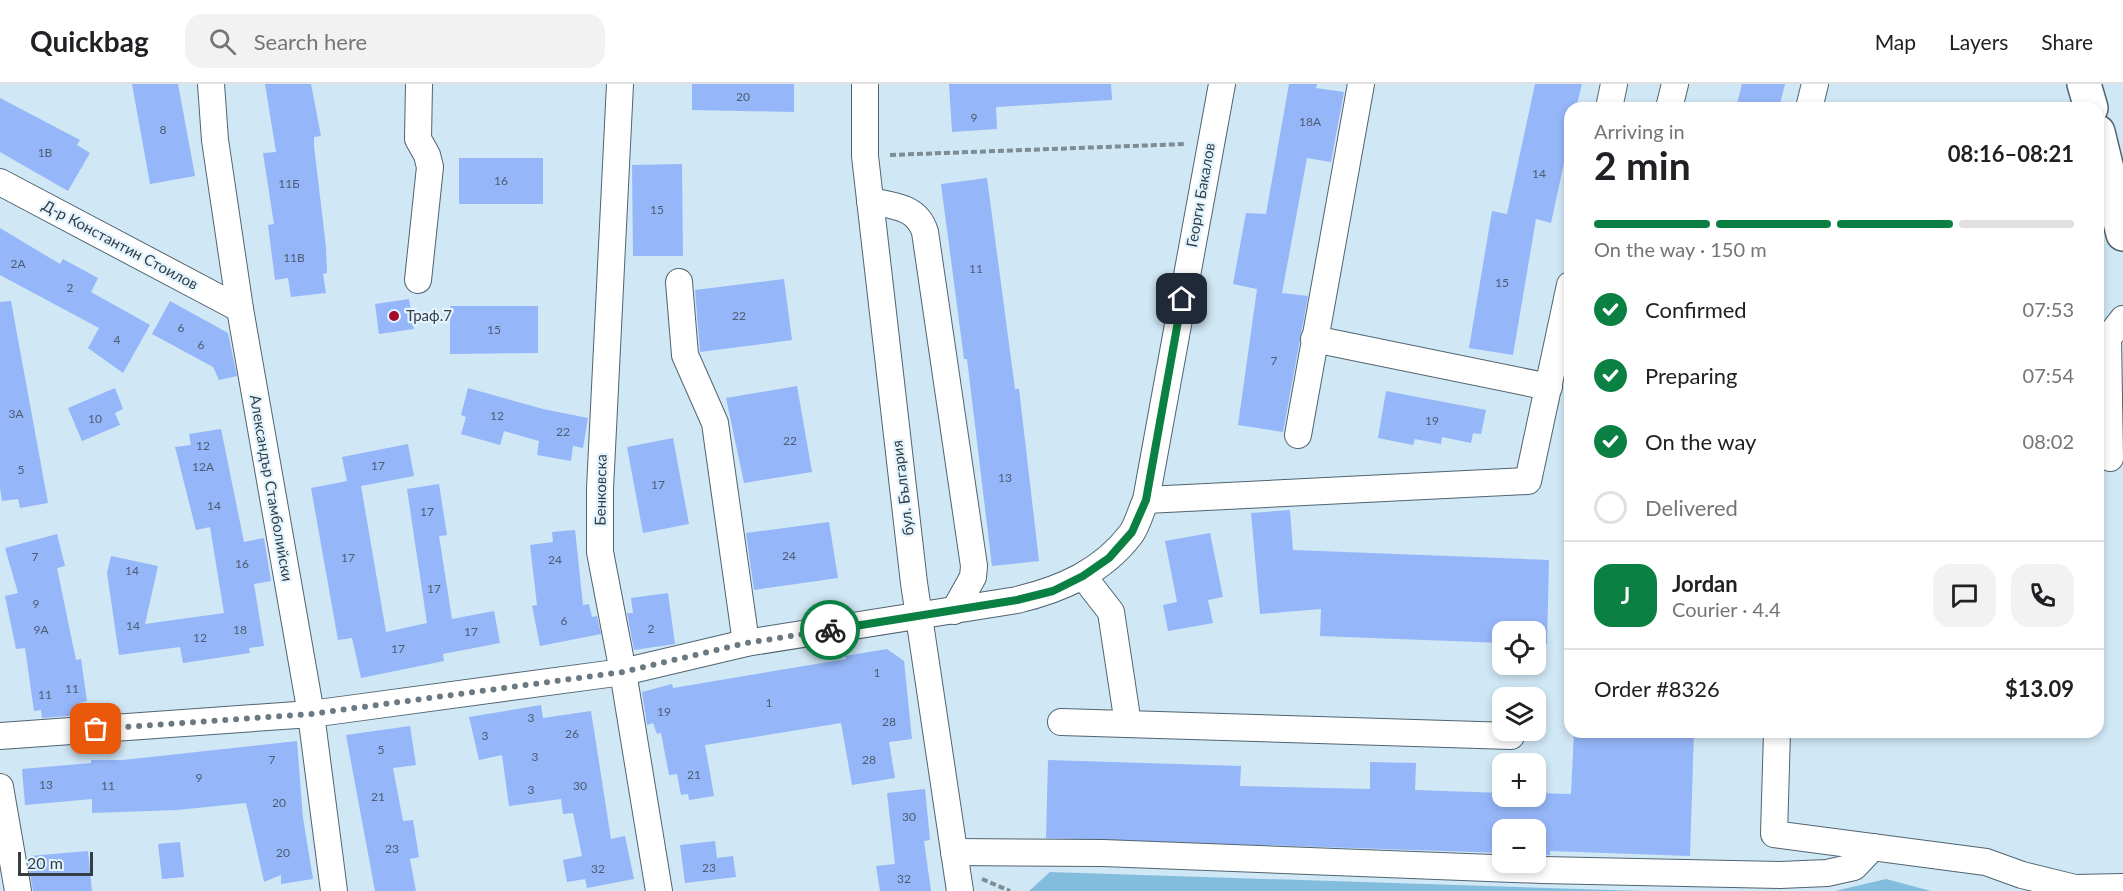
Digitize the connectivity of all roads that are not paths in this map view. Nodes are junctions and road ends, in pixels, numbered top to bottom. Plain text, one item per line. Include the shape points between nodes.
1 (211, 84) edge
2 (419, 84) edge
3 (620, 84) edge
4 (865, 84) edge
5 (1222, 84) edge
6 (1361, 84) edge
7 (1614, 84) edge
8 (1674, 84) edge
9 (1815, 84) edge
10 (2084, 84) edge
11 (1610, 102) edge
12 (1670, 102) edge
13 (1810, 102) edge
14 (2089, 102) edge
15 (2104, 156) edge
16 (0, 182) edge
17 (870, 201) junction
18 (2123, 234) edge
19 (418, 280) dead end
20 (679, 282) dead end
21 (240, 309) junction
22 (2110, 331) edge
23 (1564, 337) edge
24 (1314, 339) junction
25 (1549, 387) junction
26 (1299, 435) dead end
27 (2111, 461) edge
28 (1146, 500) junction
29 (1083, 576) junction
30 (954, 610) junction
31 (919, 616) junction
32 (746, 643) junction
33 (623, 672) junction
34 (311, 714) junction
35 (1060, 722) dead end
36 (1128, 724) junction
37 (1492, 735) edge
38 (0, 736) edge
39 (1777, 738) edge
40 (0, 787) edge
41 (1873, 847) junction
42 (954, 852) junction
43 (2123, 887) edge
44 (18, 891) edge
45 (334, 891) edge
46 (659, 891) edge
47 (960, 891) edge

1 - 21 street, Александър Стамболийски via 215,140
2 - 19 street via 418,139 430,167
3 - 33 street, Бенковска via 600,541
4 - 17 street, бул. България via 865,156
5 - 28 street, Георги Бакалов
6 - 24 street
7 - 11 street
8 - 12 street
9 - 13 street
10 - 14 main road
15 - 18 main road
16 - 21 street, Д-р Константин Стоилов
17 - 30 street via 913,212 925,232 974,567 973,577
17 - 31 street, бул. България
20 - 32 street via 685,355 715,423
21 - 34 street, Александър Стамболийски
22 - 27 street
23 - 25 street
24 - 25 street
24 - 26 street
25 - 28 street via 1528,481
28 - 29 street, Георги Бакалов via 1132,532 1109,558
29 - 30 street, Георги Бакалов via 1053,591
29 - 36 street via 1111,612
30 - 31 street, Георги Бакалов
31 - 32 street, Георги Бакалов
31 - 42 street, бул. България
32 - 33 street, Георги Бакалов
33 - 34 street, Георги Бакалов
33 - 46 street, Бенковска
34 - 38 street, Георги Бакалов
34 - 45 street, Александър Стамболийски
35 - 36 street
36 - 37 street
39 - 41 street via 1774,834
40 - 44 street
41 - 42 street via 1854,867 1827,873 1780,875 1103,853
41 - 43 street via 1986,862 2075,888
42 - 47 street, бул. България

